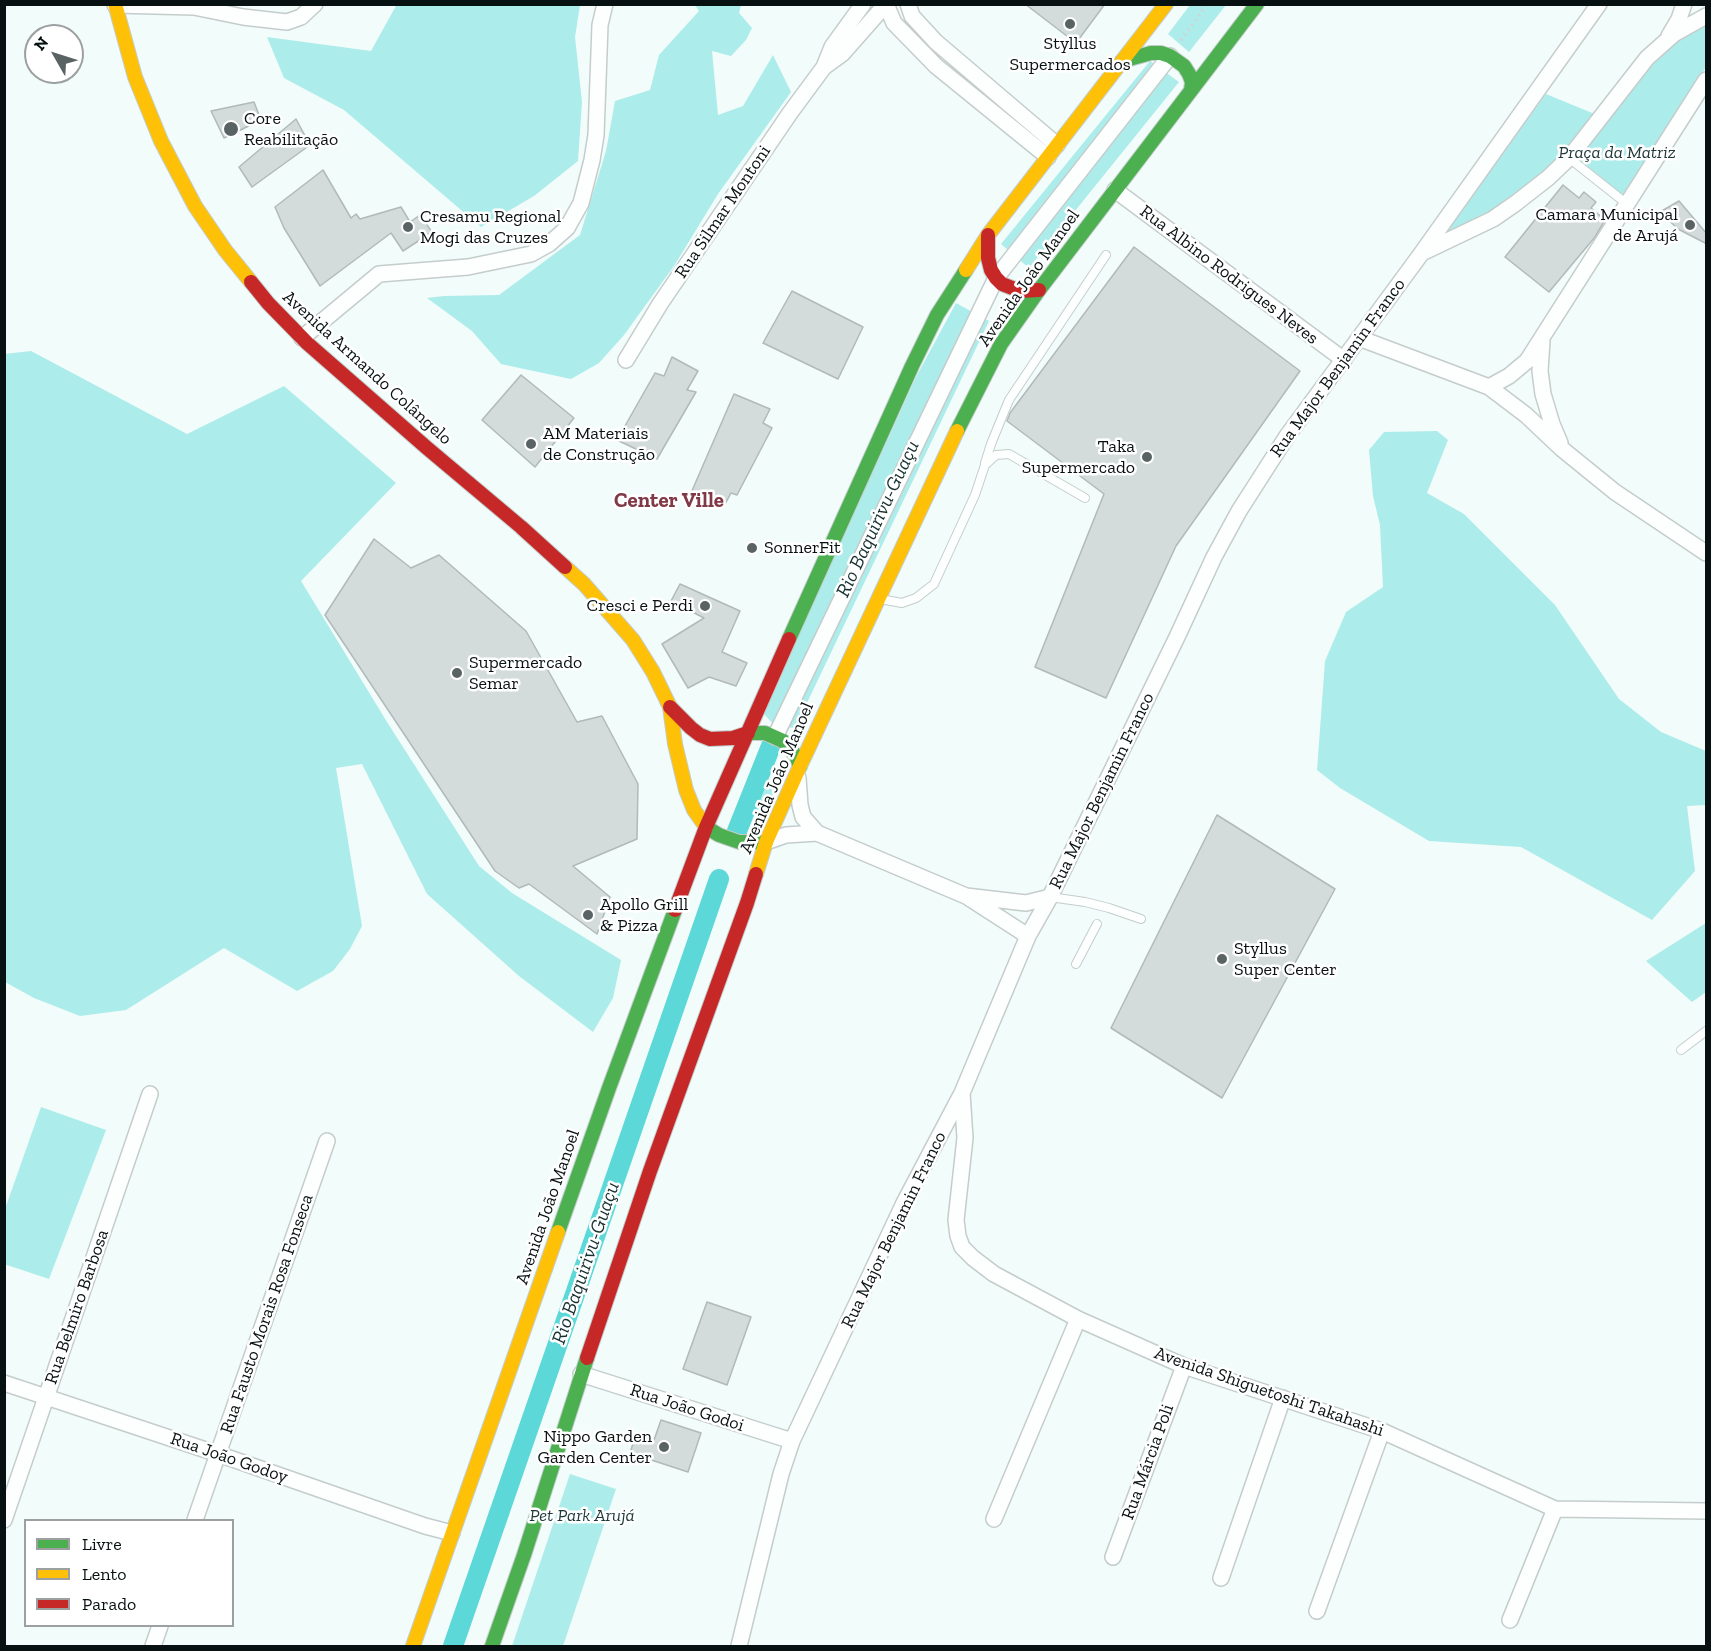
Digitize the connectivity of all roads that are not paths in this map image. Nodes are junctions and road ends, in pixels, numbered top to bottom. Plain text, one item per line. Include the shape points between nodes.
1 (315, 4) edge
2 (605, 4) edge
3 (863, 4) edge
4 (886, 4) edge
5 (908, 4) edge
6 (1166, 4) edge
7 (1257, 4) edge
8 (1599, 4) edge
9 (1684, 4) edge
10 (115, 5) edge
11 (1707, 16) edge
12 (1664, 44) junction
13 (1170, 56) junction
14 (1122, 61) junction
15 (824, 67) junction
16 (1707, 80) edge
17 (1191, 90) junction
18 (1052, 151) junction
19 (1569, 158) junction
20 (1115, 190) junction
21 (1627, 204) junction
22 (988, 235) junction
23 (1421, 254) junction
24 (1106, 255) dead end
25 (996, 278) junction
26 (1039, 290) junction
27 (302, 338) junction
28 (1359, 338) junction
29 (1542, 339) junction
30 (626, 360) dead end
31 (1344, 360) junction
32 (1489, 387) junction
33 (1562, 448) junction
34 (985, 465) junction
35 (1085, 498) dead end
36 (1707, 553) edge
37 (879, 598) junction
38 (670, 707) junction
39 (748, 733) junction
40 (775, 737) junction
41 (800, 766) junction
42 (706, 827) junction
43 (817, 832) junction
44 (766, 842) junction
45 (966, 896) junction
46 (1050, 897) junction
47 (1141, 919) dead end
48 (1097, 924) dead end
49 (1028, 936) junction
50 (1076, 964) dead end
51 (1707, 1031) edge
52 (1681, 1050) dead end
53 (962, 1093) junction
54 (150, 1094) dead end
55 (327, 1141) dead end
56 (1078, 1319) junction
57 (1184, 1366) junction
58 (581, 1374) junction
59 (4, 1383) edge
60 (46, 1397) junction
61 (1283, 1398) junction
62 (1382, 1431) junction
63 (792, 1441) junction
64 (218, 1454) junction
65 (1555, 1509) junction
66 (1707, 1511) edge
67 (196, 1519) edge
68 (994, 1519) dead end
69 (4, 1520) edge
70 (452, 1533) junction
71 (1113, 1557) dead end
72 (1221, 1578) dead end
73 (1317, 1611) dead end
74 (1510, 1620) dead end
75 (160, 1627) edge
76 (153, 1647) edge
77 (414, 1647) edge
78 (492, 1647) edge
79 (739, 1647) edge

1 - 10 street via 301,17 287,22 194,7
2 - 27 street via 600,25 592,160 581,203 567,228 531,254 468,267 379,274
3 - 15 street, Rua Silmar Montoni via 832,47
4 - 15 street, Rua Silmar Montoni via 842,54
4 - 18 street via 894,23 936,66
5 - 18 street via 912,15 936,42
6 - 14 main road, Avenida João Manoel
7 - 17 main road, Avenida João Manoel
8 - 23 street, Rua Major Benjamin Franco
9 - 12 street
10 - 27 main road, Avenida Armando Colângelo via 135,77 161,141 195,206 225,250
11 - 12 street
12 - 19 street via 1647,58
13 - 14 main road via 1151,53
13 - 17 main road via 1189,74
13 - 25 street
14 - 18 main road, Avenida João Manoel
15 - 30 street, Rua Silmar Montoni via 660,304
16 - 21 street
17 - 20 main road, Avenida João Manoel
18 - 22 main road, Avenida João Manoel
19 - 21 lane
19 - 23 street via 1493,219
20 - 26 main road, Avenida João Manoel
20 - 31 street, Rua Albino Rodrigues Neves
21 - 29 street
22 - 25 main road via 988,258
22 - 39 main road, Avenida João Manoel via 937,315 912,366
23 - 28 street, Rua Major Benjamin Franco
24 - 34 lane via 1009,400
25 - 26 main road via 1020,291
25 - 40 street
26 - 37 main road, Avenida João Manoel via 983,377
27 - 38 main road, Avenida Armando Colângelo via 584,584 633,640
28 - 31 street, Rua Major Benjamin Franco
28 - 32 street
29 - 32 street via 1527,361
29 - 33 street via 1543,394
31 - 46 street, Rua Major Benjamin Franco via 1287,436 1239,511
32 - 33 street
33 - 36 street via 1615,492
34 - 35 lane via 996,455 1009,454
34 - 37 lane via 934,584 902,603
37 - 41 main road, Avenida João Manoel
38 - 39 main road via 691,728 710,739
38 - 42 main road via 686,790
39 - 40 main road
39 - 42 main road, Avenida João Manoel
40 - 41 main road via 790,748
41 - 43 street via 797,782 801,811
41 - 44 main road, Avenida João Manoel
42 - 44 main road via 739,842
42 - 70 main road, Avenida João Manoel
43 - 44 street via 786,835
43 - 45 street
44 - 58 main road, Avenida João Manoel
45 - 46 street via 1026,903
45 - 49 street
46 - 47 lane via 1085,902
46 - 49 street, Rua Major Benjamin Franco
48 - 50 lane
49 - 53 street, Rua Major Benjamin Franco
51 - 52 lane
53 - 56 street, Avenida Shiguetoshi Takahashi via 965,1138 956,1220 962,1247 994,1274
53 - 63 street, Rua Major Benjamin Franco via 904,1203
54 - 60 street, Rua Belmiro Barbosa
55 - 64 street, Rua Fausto Morais Rosa Fonseca
56 - 57 street, Avenida Shiguetoshi Takahashi
56 - 68 street
57 - 61 street, Avenida Shiguetoshi Takahashi
57 - 71 street, Rua Márcia Poli
58 - 63 street, Rua João Godoi
58 - 78 main road, Avenida João Manoel
59 - 60 street, Rua João Godoy
60 - 64 street, Rua João Godoy
60 - 69 street, Rua Belmiro Barbosa
61 - 62 street, Avenida Shiguetoshi Takahashi
61 - 72 street
62 - 65 street, Avenida Shiguetoshi Takahashi
62 - 73 street
63 - 79 street, Rua Major Benjamin Franco
64 - 67 street, Rua Fausto Morais Rosa Fonseca
64 - 70 street, Rua João Godoy
65 - 66 street, Avenida Shiguetoshi Takahashi
65 - 74 street
70 - 77 main road, Avenida João Manoel
75 - 76 street

